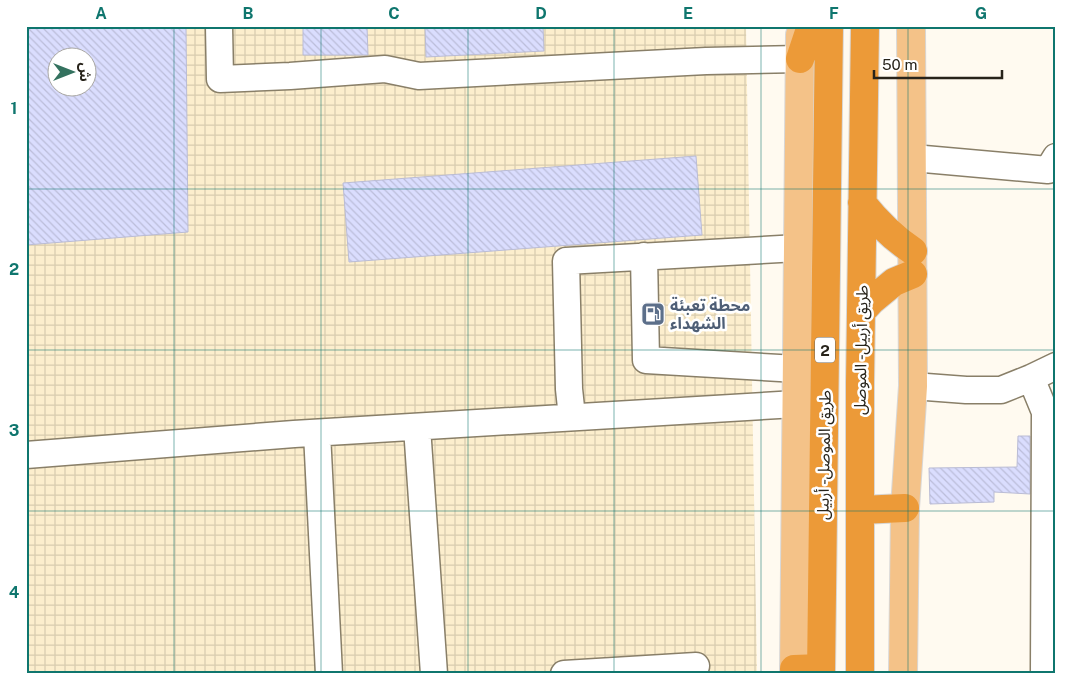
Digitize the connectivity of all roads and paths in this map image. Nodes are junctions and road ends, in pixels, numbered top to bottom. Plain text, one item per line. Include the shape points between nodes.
1 (219, 26) edge
2 (800, 26) edge
3 (811, 26) edge
4 (829, 26) edge
5 (865, 26) edge
6 (912, 26) edge
7 (800, 59) junction
8 (1056, 157) edge
9 (912, 158) junction
10 (862, 203) junction
11 (798, 248) junction
12 (644, 256) junction
13 (912, 262) junction
14 (861, 312) junction
15 (1056, 366) edge
16 (797, 369) junction
17 (1031, 378) junction
18 (912, 386) junction
19 (796, 404) junction
20 (572, 418) junction
21 (417, 427) junction
22 (317, 433) junction
23 (26, 455) edge
24 (905, 508) junction
25 (1050, 509) edge
26 (860, 510) junction
27 (1050, 639) edge
28 (696, 666) dead end
29 (807, 671) edge
30 (329, 674) edge
31 (434, 674) edge
32 (564, 674) edge
33 (860, 674) edge
34 (903, 674) edge
35 (1044, 674) edge

1 - 7 street via 220,78 385,69 418,76
2 - 7 main road
3 - 7 highway
4 - 29 highway, طريق الموصل - أربيل / 2
5 - 10 highway, طريق أربيل - الموصل
6 - 9 main road
7 - 11 main road
8 - 9 street via 1048,170
9 - 13 main road
10 - 13 highway via 898,241
10 - 14 highway, طريق أربيل - الموصل
11 - 12 street
11 - 16 main road
12 - 16 street via 646,360
12 - 20 street via 566,261
13 - 14 highway
13 - 18 main road
14 - 26 highway, طريق أربيل - الموصل
15 - 17 street
16 - 19 main road
17 - 18 street via 1002,390
17 - 25 street via 1045,412
18 - 24 main road
19 - 20 street
19 - 29 main road
20 - 21 street
21 - 22 street
21 - 31 street
22 - 23 street
22 - 30 street
24 - 26 highway
24 - 34 main road
25 - 27 street
26 - 33 highway, طريق أربيل - الموصل
27 - 35 street
28 - 32 street

